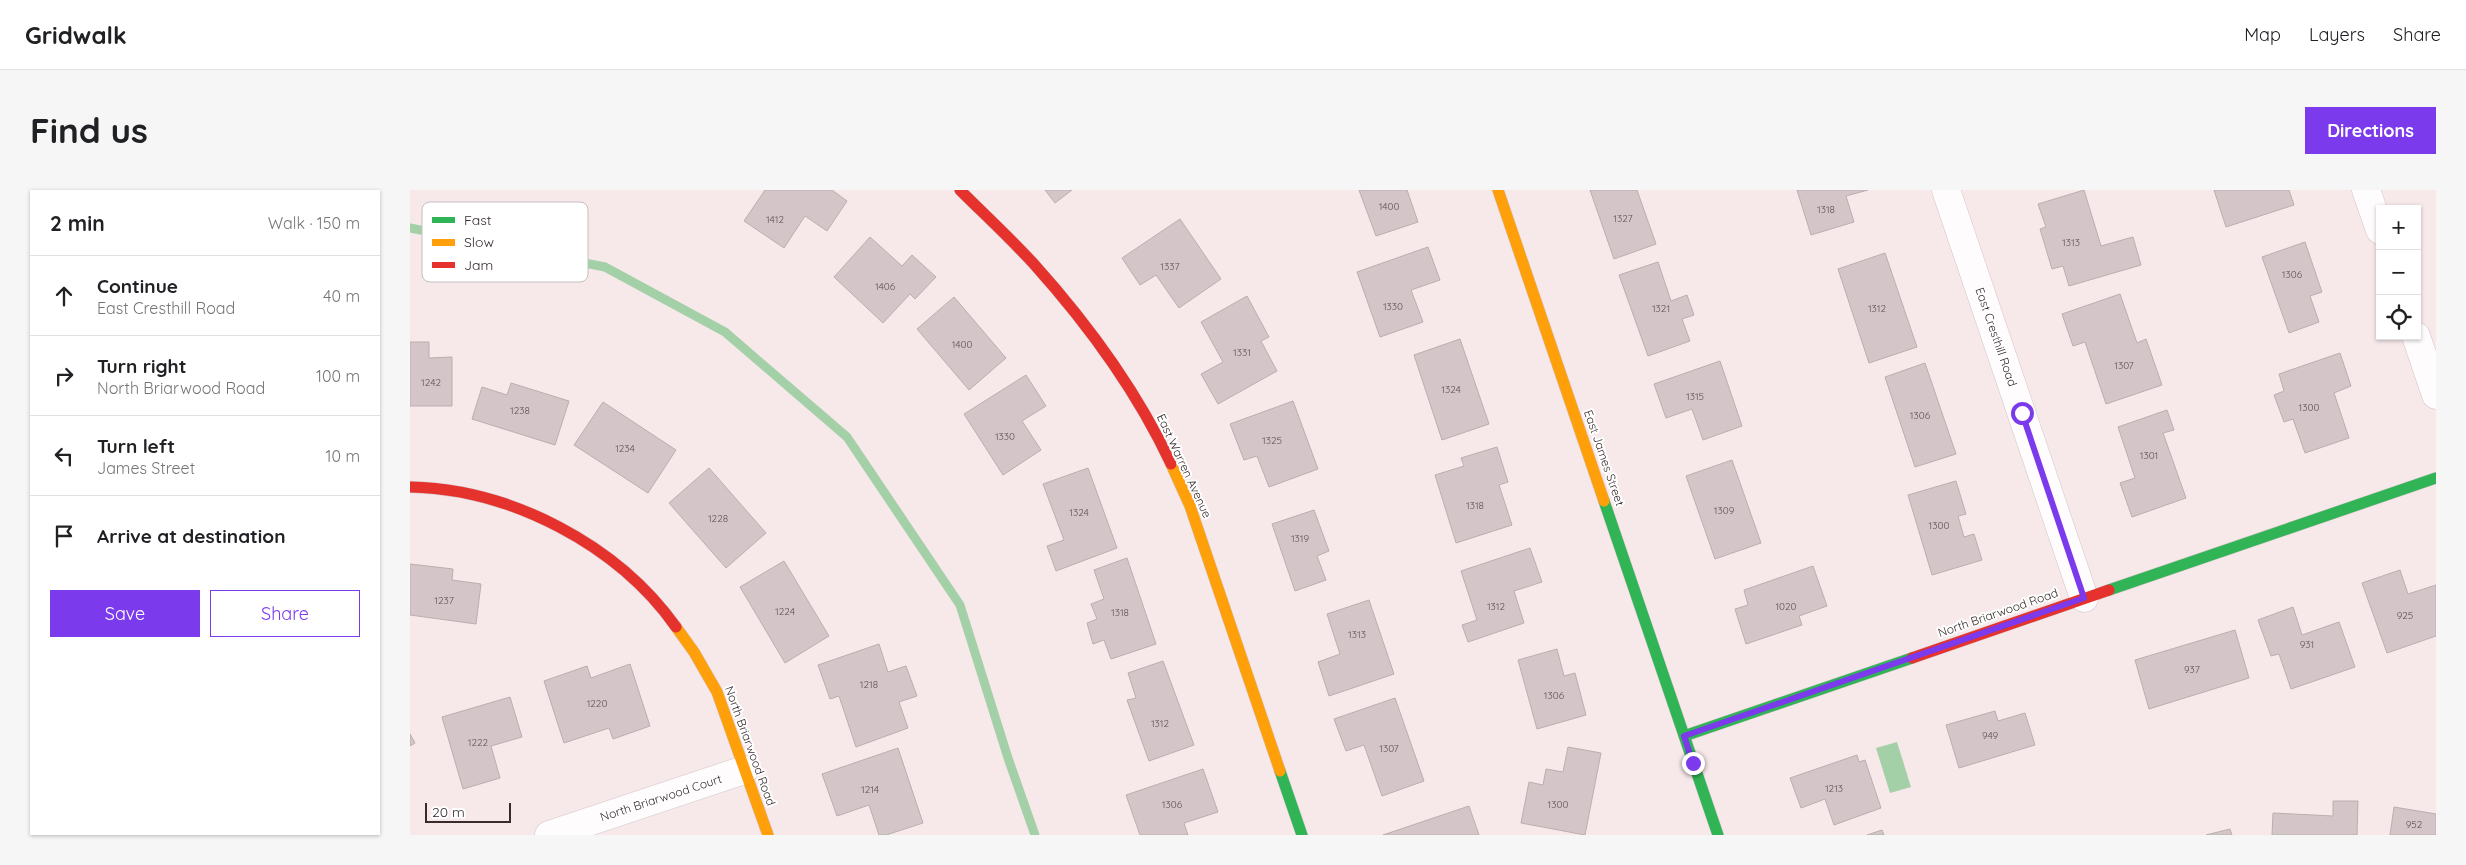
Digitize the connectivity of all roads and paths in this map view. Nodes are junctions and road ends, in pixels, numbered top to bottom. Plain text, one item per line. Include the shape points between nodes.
1 (960, 190) edge
2 (1498, 190) edge
3 (1946, 190) edge
4 (2366, 190) edge
5 (2376, 219) edge
6 (2417, 340) edge
7 (2436, 395) edge
8 (2436, 478) edge
9 (410, 487) edge
10 (2084, 598) junction
11 (1684, 736) junction
12 (744, 770) junction
13 (549, 835) edge
14 (768, 835) edge
15 (1302, 835) edge
16 (1718, 835) edge

1 - 15 street, East Warren Avenue via 1033,263 1107,355 1157,434 1190,506
2 - 11 street, East James Street
3 - 10 street, East Cresthill Road
4 - 5 street
6 - 7 street
8 - 10 street, North Briarwood Road
9 - 12 street, North Briarwood Road via 466,493 517,508 565,529 624,571 662,607 694,651 716,688
10 - 11 street, North Briarwood Road
11 - 16 street, East James Street
12 - 13 street, North Briarwood Court
12 - 14 street, North Briarwood Road

